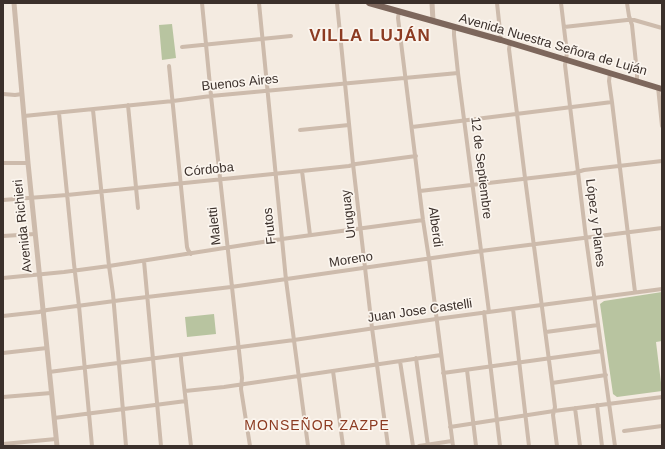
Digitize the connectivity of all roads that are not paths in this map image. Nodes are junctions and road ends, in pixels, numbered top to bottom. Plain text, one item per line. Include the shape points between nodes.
1 (14, 3) edge
2 (202, 3) edge
3 (259, 3) edge
4 (337, 3) edge
5 (369, 3) edge
6 (432, 3) edge
7 (497, 3) edge
8 (561, 3) edge
9 (627, 3) edge
10 (380, 4) edge
11 (399, 11) junction
12 (631, 20) junction
13 (433, 21) junction
14 (454, 27) junction
15 (564, 27) junction
16 (662, 28) edge
17 (291, 36) dead end
18 (263, 40) junction
19 (501, 40) junction
20 (510, 43) junction
21 (206, 45) junction
22 (182, 47) dead end
23 (566, 60) junction
24 (169, 66) dead end
25 (458, 72) junction
26 (610, 73) junction
27 (406, 77) junction
28 (637, 81) junction
29 (346, 83) junction
30 (660, 88) edge
31 (268, 90) junction
32 (3, 94) edge
33 (22, 94) junction
34 (210, 96) junction
35 (173, 101) junction
36 (612, 102) junction
37 (128, 105) junction
38 (570, 107) junction
39 (93, 110) junction
40 (59, 113) junction
41 (518, 113) junction
42 (24, 116) junction
43 (464, 121) junction
44 (349, 124) junction
45 (662, 126) edge
46 (412, 127) junction
47 (300, 130) dead end
48 (416, 156) junction
49 (662, 161) edge
50 (3, 163) edge
51 (28, 163) junction
52 (353, 164) junction
53 (620, 167) junction
54 (302, 171) junction
55 (578, 172) junction
56 (275, 174) junction
57 (525, 178) junction
58 (220, 180) junction
59 (181, 183) junction
60 (472, 185) junction
61 (136, 188) junction
62 (420, 191) junction
63 (101, 192) junction
64 (67, 195) junction
65 (32, 198) junction
66 (3, 200) edge
67 (138, 208) dead end
68 (423, 220) junction
69 (360, 228) junction
70 (662, 228) edge
71 (628, 233) junction
72 (35, 234) junction
73 (310, 235) junction
74 (3, 236) edge
75 (586, 238) junction
76 (282, 239) junction
77 (534, 244) junction
78 (227, 247) junction
79 (481, 251) junction
80 (191, 254) junction
81 (429, 259) junction
82 (144, 261) junction
83 (109, 266) junction
84 (365, 268) junction
85 (75, 270) junction
86 (39, 275) junction
87 (3, 278) edge
88 (286, 280) junction
89 (231, 287) junction
90 (662, 288) edge
91 (635, 292) junction
92 (147, 297) junction
93 (594, 298) junction
94 (113, 302) junction
95 (79, 306) junction
96 (541, 306) junction
97 (513, 309) junction
98 (43, 312) junction
99 (486, 312) junction
100 (3, 316) edge
101 (436, 319) junction
102 (598, 325) junction
103 (372, 328) junction
104 (546, 332) junction
105 (294, 340) junction
106 (47, 348) junction
107 (238, 348) junction
108 (602, 351) junction
109 (3, 353) edge
110 (441, 355) junction
111 (181, 356) junction
112 (416, 358) junction
113 (549, 358) junction
114 (152, 359) junction
115 (400, 361) junction
116 (119, 363) junction
117 (519, 363) junction
118 (377, 364) junction
119 (490, 367) junction
120 (85, 368) junction
121 (467, 370) junction
122 (333, 371) junction
123 (49, 372) junction
124 (443, 373) junction
125 (606, 375) junction
126 (298, 376) junction
127 (552, 383) junction
128 (241, 384) junction
129 (185, 391) junction
130 (51, 393) junction
131 (3, 397) edge
132 (662, 397) edge
133 (186, 401) junction
134 (610, 403) junction
135 (157, 404) junction
136 (596, 405) junction
137 (575, 408) junction
138 (123, 410) junction
139 (554, 411) junction
140 (89, 414) junction
141 (525, 416) junction
142 (54, 418) junction
143 (497, 420) junction
144 (474, 423) junction
145 (450, 426) junction
146 (662, 426) edge
147 (624, 432) dead end
148 (56, 439) junction
149 (3, 444) edge
150 (452, 444) edge
151 (428, 445) edge
152 (57, 446) edge
153 (92, 446) edge
154 (126, 446) edge
155 (161, 446) edge
156 (191, 446) edge
157 (250, 446) edge
158 (308, 446) edge
159 (343, 446) edge
160 (388, 446) edge
161 (413, 446) edge
162 (419, 446) edge
163 (476, 446) edge
164 (500, 446) edge
165 (529, 446) edge
166 (557, 446) edge
167 (580, 446) edge
168 (602, 446) edge
169 (615, 446) edge

1 - 33 street, Avenida Richieri
2 - 21 street, Maletti
3 - 18 street, Frutos
4 - 29 street, Uruguay
5 - 10 main road, Avenida Nuestra Señora de Luján
6 - 13 street
7 - 19 street
8 - 15 street, López y Planes
9 - 12 street
10 - 11 main road, Avenida Nuestra Señora de Luján
11 - 13 main road, Avenida Nuestra Señora de Luján
11 - 27 street, Alberdi
12 - 15 street
12 - 16 street
12 - 28 street
13 - 14 main road, Avenida Nuestra Señora de Luján
14 - 19 main road, Avenida Nuestra Señora de Luján
14 - 25 street, 12 de Septiembre
15 - 23 street, López y Planes via 568,53
17 - 18 street
18 - 21 street
18 - 31 street, Frutos
19 - 20 main road, Avenida Nuestra Señora de Luján
20 - 23 main road, Avenida Nuestra Señora de Luján
20 - 41 street
21 - 22 street
21 - 34 street, Maletti
23 - 26 main road, Avenida Nuestra Señora de Luján
23 - 38 street, López y Planes
24 - 35 street
25 - 27 street, Buenos Aires
25 - 43 street, 12 de Septiembre
26 - 28 main road, Avenida Nuestra Señora de Luján
26 - 36 street
27 - 29 street, Buenos Aires
27 - 46 street, Alberdi
28 - 30 main road, Avenida Nuestra Señora de Luján
29 - 31 street, Buenos Aires
29 - 44 street, Uruguay
30 - 45 street
31 - 34 street, Buenos Aires
31 - 56 street, Frutos
32 - 33 street
33 - 42 street, Avenida Richieri
34 - 35 street, Buenos Aires
34 - 58 street, Maletti
35 - 37 street, Buenos Aires
35 - 59 street
36 - 38 street
36 - 53 street
37 - 39 street, Buenos Aires
37 - 61 street
38 - 41 street
38 - 55 street, López y Planes
39 - 40 street, Buenos Aires
39 - 63 street
40 - 42 street, Buenos Aires
40 - 64 street
41 - 43 street
41 - 57 street
42 - 51 street, Avenida Richieri
43 - 46 street
43 - 60 street, 12 de Septiembre
44 - 47 street
44 - 52 street, Uruguay
46 - 48 street, Alberdi
48 - 52 street, Córdoba
48 - 62 street, Alberdi
49 - 53 street
50 - 51 street
51 - 65 street, Avenida Richieri
52 - 54 street, Córdoba
52 - 69 street, Uruguay
53 - 55 street
53 - 71 street
54 - 56 street, Córdoba
54 - 73 street
55 - 57 street
55 - 75 street, López y Planes
56 - 58 street, Córdoba
56 - 76 street, Frutos
57 - 60 street
57 - 77 street
58 - 59 street, Córdoba
58 - 78 street, Maletti
59 - 61 street, Córdoba
59 - 80 street via 187,247
60 - 62 street
60 - 79 street, 12 de Septiembre
61 - 63 street, Córdoba
61 - 67 street
62 - 68 street, Alberdi
63 - 64 street, Córdoba
63 - 83 street
64 - 65 street, Córdoba
64 - 85 street
65 - 66 street, Córdoba
65 - 72 street, Avenida Richieri
68 - 69 street
68 - 81 street, Alberdi
69 - 73 street
69 - 84 street, Uruguay
70 - 71 street, Moreno
71 - 75 street, Moreno
71 - 91 street
72 - 74 street
72 - 86 street, Avenida Richieri
73 - 76 street
75 - 77 street, Moreno
75 - 93 street, López y Planes
76 - 78 street
76 - 88 street, Frutos
77 - 79 street, Moreno
77 - 96 street
78 - 80 street
78 - 89 street, Maletti
79 - 81 street, Moreno
79 - 99 street, 12 de Septiembre
80 - 82 street
81 - 84 street, Moreno
81 - 101 street, Alberdi
82 - 83 street
82 - 92 street
83 - 85 street
83 - 94 street
84 - 88 street, Moreno
84 - 103 street, Uruguay
85 - 86 street
85 - 95 street
86 - 87 street
86 - 98 street, Avenida Richieri
88 - 89 street, Moreno
88 - 105 street, Frutos
89 - 92 street, Moreno
89 - 107 street, Maletti
90 - 91 street, Juan Jose Castelli
91 - 93 street, Juan Jose Castelli
92 - 94 street, Moreno
92 - 114 street
93 - 96 street, Juan Jose Castelli
93 - 102 street, López y Planes
94 - 95 street, Moreno
94 - 116 street
95 - 98 street, Moreno
95 - 120 street
96 - 97 street, Juan Jose Castelli
96 - 104 street
97 - 99 street, Juan Jose Castelli
97 - 117 street
98 - 100 street, Moreno
98 - 106 street, Avenida Richieri
99 - 101 street, Juan Jose Castelli
99 - 119 street, 12 de Septiembre
101 - 103 street, Juan Jose Castelli
101 - 110 street, Alberdi
102 - 104 street
102 - 108 street, López y Planes
103 - 105 street, Juan Jose Castelli
103 - 118 street, Uruguay
104 - 113 street
105 - 107 street, Juan Jose Castelli
105 - 126 street, Frutos
106 - 109 street
106 - 123 street, Avenida Richieri
107 - 111 street, Juan Jose Castelli
107 - 128 street, Maletti
108 - 113 street
108 - 125 street, López y Planes
110 - 112 street
110 - 124 street, Alberdi
111 - 114 street, Juan Jose Castelli
111 - 129 street
112 - 115 street
112 - 151 street
113 - 117 street
113 - 127 street
114 - 116 street, Juan Jose Castelli
114 - 135 street
115 - 118 street
115 - 161 street
116 - 120 street, Juan Jose Castelli
116 - 138 street
117 - 119 street
117 - 141 street
118 - 122 street
118 - 160 street, Uruguay
119 - 121 street
119 - 143 street, 12 de Septiembre
120 - 123 street, Juan Jose Castelli
120 - 140 street
121 - 124 street
121 - 144 street
122 - 126 street
122 - 159 street
123 - 130 street, Avenida Richieri
124 - 145 street, Alberdi
125 - 127 street
125 - 134 street, López y Planes
126 - 128 street
126 - 158 street, Frutos
127 - 139 street
128 - 129 street
128 - 157 street, Maletti
129 - 133 street
130 - 131 street
130 - 142 street, Avenida Richieri
132 - 134 street
133 - 135 street
133 - 156 street
134 - 136 street
134 - 169 street, López y Planes
135 - 138 street
135 - 155 street
136 - 137 street
136 - 168 street
137 - 139 street
137 - 167 street
138 - 140 street
138 - 154 street
139 - 141 street
139 - 166 street
140 - 142 street
140 - 153 street
141 - 143 street
141 - 165 street
142 - 148 street, Avenida Richieri
143 - 144 street
143 - 164 street, 12 de Septiembre
144 - 145 street
144 - 163 street
145 - 150 street, Alberdi
146 - 147 street
148 - 149 street
148 - 152 street, Avenida Richieri
150 - 151 street
151 - 162 street

